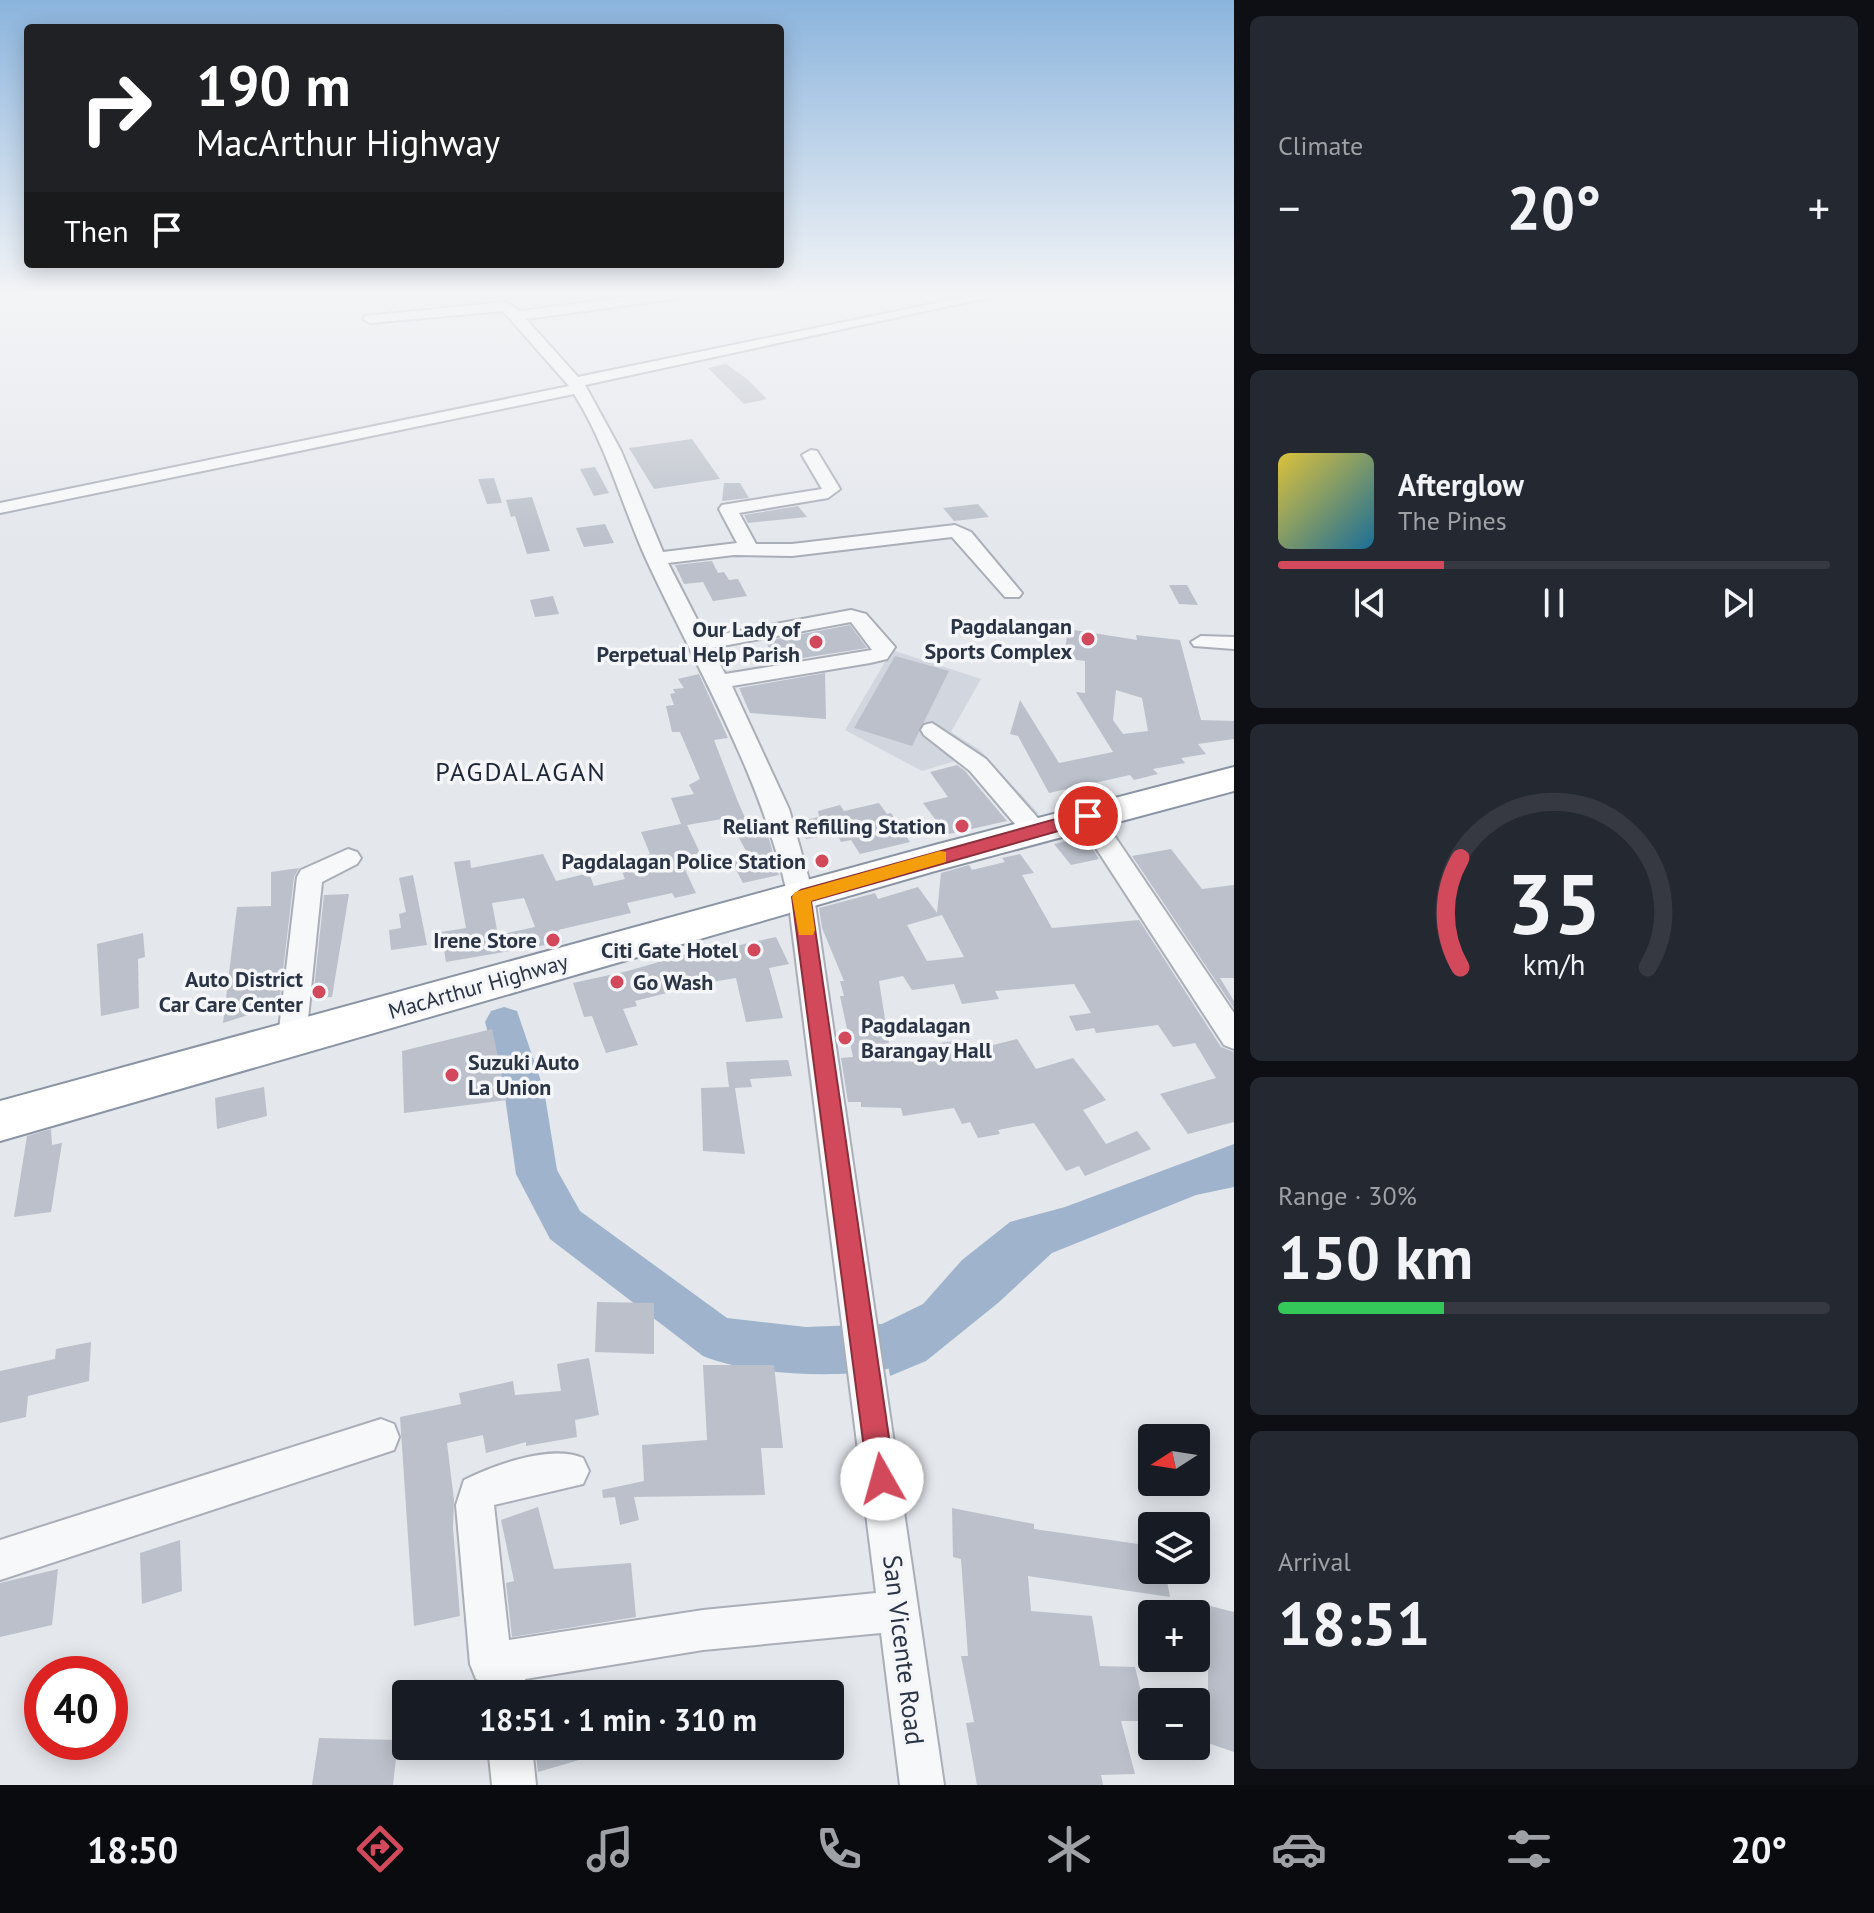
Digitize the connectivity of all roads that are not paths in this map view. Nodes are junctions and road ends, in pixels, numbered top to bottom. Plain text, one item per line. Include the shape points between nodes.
1 (571, 378) edge
2 (608, 378) edge
3 (577, 385) junction
4 (811, 455) dead end
5 (0, 508) edge
6 (749, 549) junction
7 (656, 559) junction
8 (1012, 593) dead end
9 (1201, 642) dead end
10 (1234, 643) edge
11 (701, 644) junction
12 (721, 681) junction
13 (932, 730) dead end
14 (1234, 779) edge
15 (1088, 816) junction
16 (1035, 831) junction
17 (348, 858) dead end
18 (801, 897) junction
19 (1234, 1037) edge
20 (292, 1038) junction
21 (0, 1121) edge
22 (381, 1437) dead end
23 (570, 1471) dead end
24 (0, 1560) edge
25 (899, 1611) junction
26 (505, 1678) edge
27 (511, 1760) edge
28 (514, 1785) edge
29 (922, 1785) edge

1 - 3 street, San Vicente Road
2 - 3 street
3 - 5 street
3 - 7 street, San Vicente Road via 597,416
4 - 6 street via 831,489 828,493 728,509
6 - 7 street
6 - 8 street via 792,550 955,531
7 - 11 street, San Vicente Road
9 - 10 street
11 - 12 street, San Vicente Road
11 - 12 street via 851,616 859,618 884,647 870,657
12 - 18 street, San Vicente Road via 791,854
13 - 16 street via 978,765
14 - 15 highway, MacArthur Highway
15 - 16 highway, MacArthur Highway
15 - 19 street
16 - 18 highway, MacArthur Highway
17 - 20 street via 310,877
18 - 20 highway, MacArthur Highway
18 - 25 street, San Vicente Road
20 - 21 highway, MacArthur Highway
22 - 24 street
23 - 26 street via 500,1482 477,1493 487,1659
25 - 26 street via 703,1630
25 - 29 street, San Vicente Road
27 - 28 street

